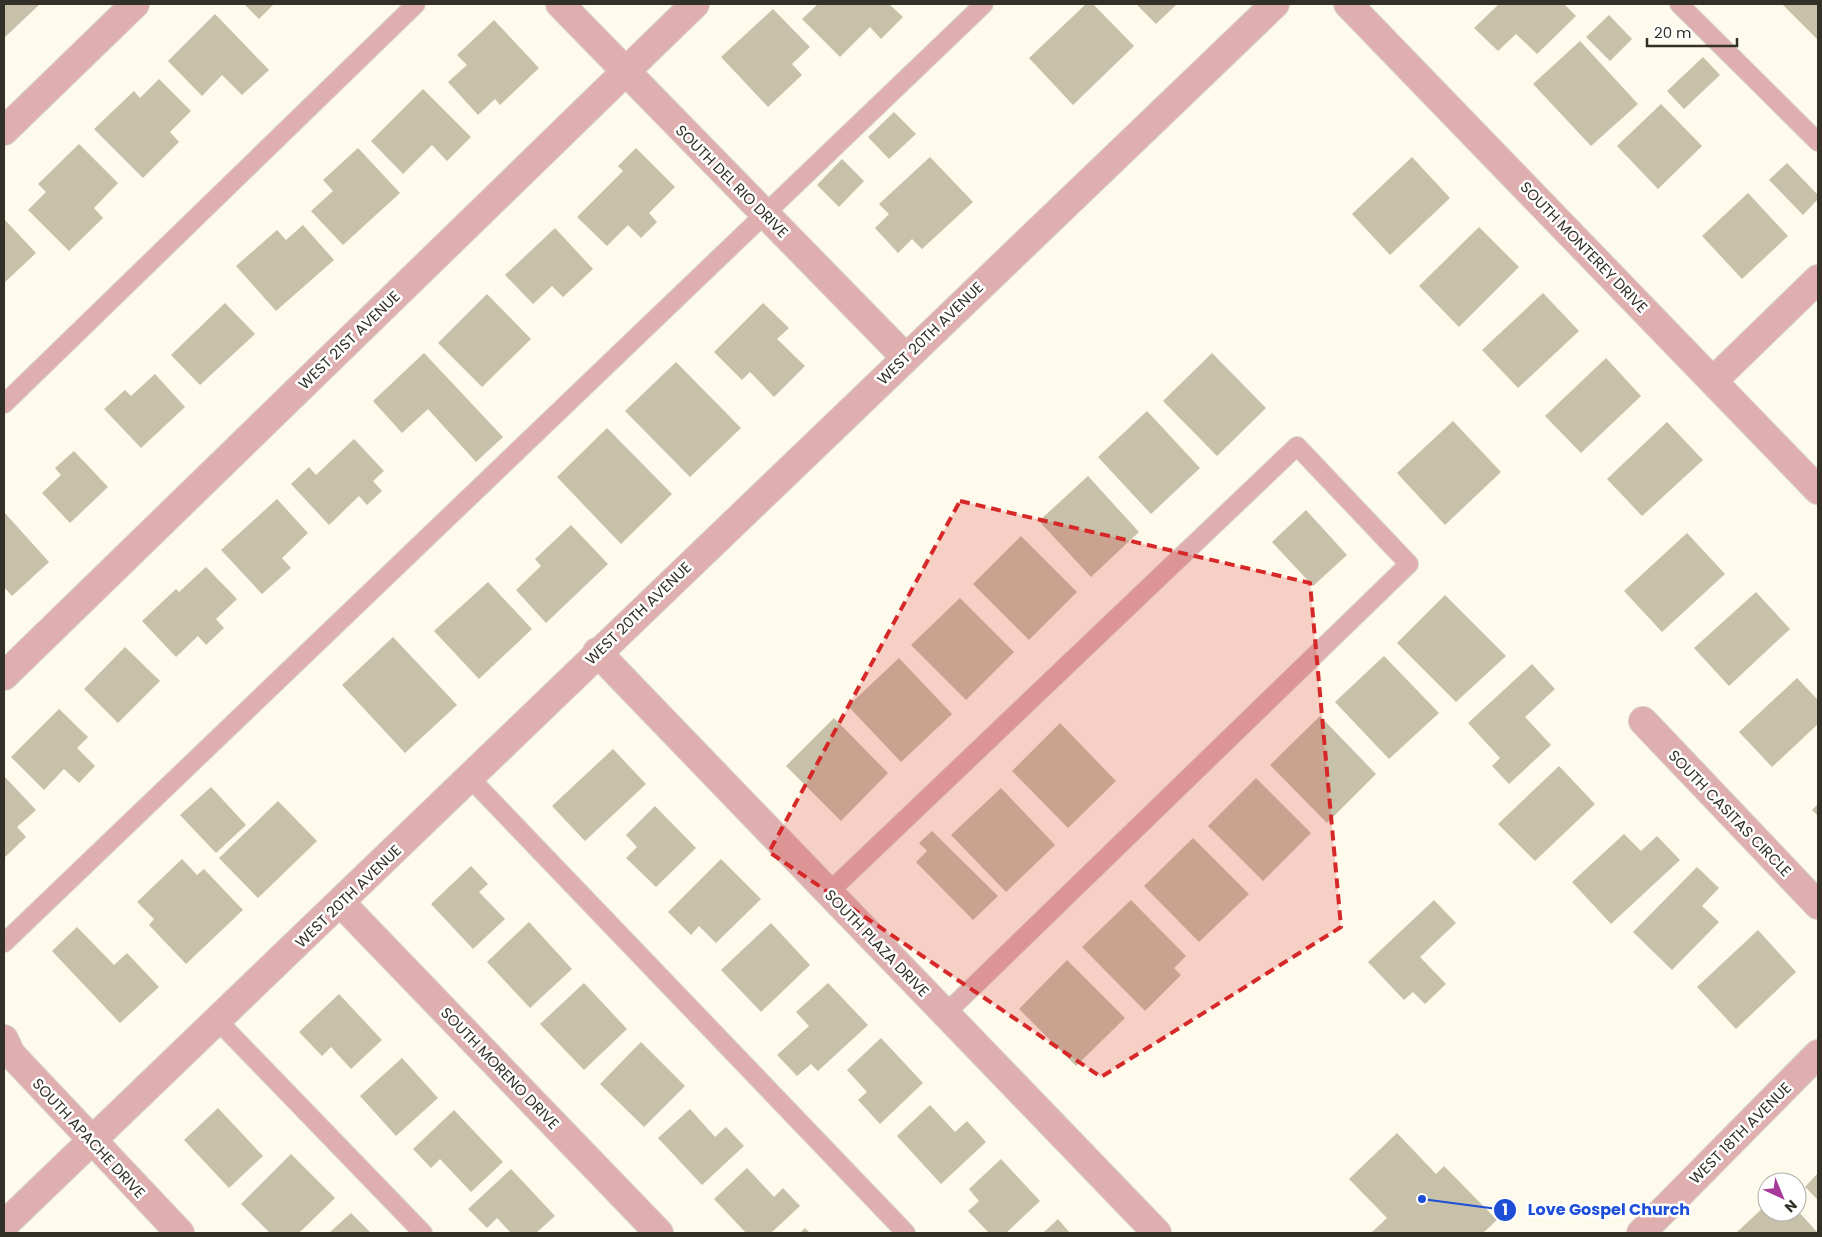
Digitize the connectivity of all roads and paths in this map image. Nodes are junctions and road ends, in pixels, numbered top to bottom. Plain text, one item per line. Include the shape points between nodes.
1 (135, 4) edge
2 (416, 4) edge
3 (560, 4) edge
4 (695, 4) edge
5 (984, 4) edge
6 (1275, 4) edge
7 (1348, 4) edge
8 (1679, 4) edge
9 (624, 72) junction
10 (4, 131) edge
11 (1818, 142) edge
12 (764, 214) junction
13 (1818, 279) edge
14 (905, 357) junction
15 (1713, 381) junction
16 (4, 404) edge
17 (1818, 490) edge
18 (597, 652) junction
19 (4, 676) edge
20 (1643, 722) dead end
21 (469, 777) junction
22 (829, 892) junction
23 (341, 903) junction
24 (1818, 905) edge
25 (4, 943) edge
26 (946, 1014) junction
27 (218, 1021) junction
28 (4, 1039) edge
29 (1818, 1054) edge
30 (91, 1142) junction
31 (4, 1226) edge
32 (180, 1233) edge
33 (423, 1233) edge
34 (659, 1233) edge
35 (906, 1233) edge
36 (1157, 1233) edge
37 (1641, 1233) edge

1 - 10 street
2 - 16 lane
3 - 9 street, SOUTH DEL RIO DRIVE
4 - 9 street, WEST 21ST AVENUE
5 - 12 lane
6 - 14 street, WEST 20TH AVENUE
7 - 15 street, SOUTH MONTEREY DRIVE
8 - 11 lane
9 - 12 street, SOUTH DEL RIO DRIVE
9 - 19 street, WEST 21ST AVENUE
12 - 14 street, SOUTH DEL RIO DRIVE
12 - 25 lane
13 - 15 street
14 - 18 street, WEST 20TH AVENUE
15 - 17 street, SOUTH MONTEREY DRIVE
18 - 21 street, WEST 20TH AVENUE
18 - 22 street, SOUTH PLAZA DRIVE
20 - 24 street, SOUTH CASITAS CIRCLE
21 - 23 street, WEST 20TH AVENUE
21 - 35 lane
22 - 26 street, SOUTH PLAZA DRIVE
22 - 26 lane via 1297,446 1409,564
23 - 27 street, WEST 20TH AVENUE
23 - 34 street, SOUTH MORENO DRIVE
26 - 36 street, SOUTH PLAZA DRIVE
27 - 30 street, WEST 20TH AVENUE
27 - 33 lane
28 - 30 street, SOUTH APACHE DRIVE via 11,1054
29 - 37 street, WEST 18TH AVENUE
30 - 31 street, WEST 20TH AVENUE
30 - 32 street, SOUTH APACHE DRIVE

